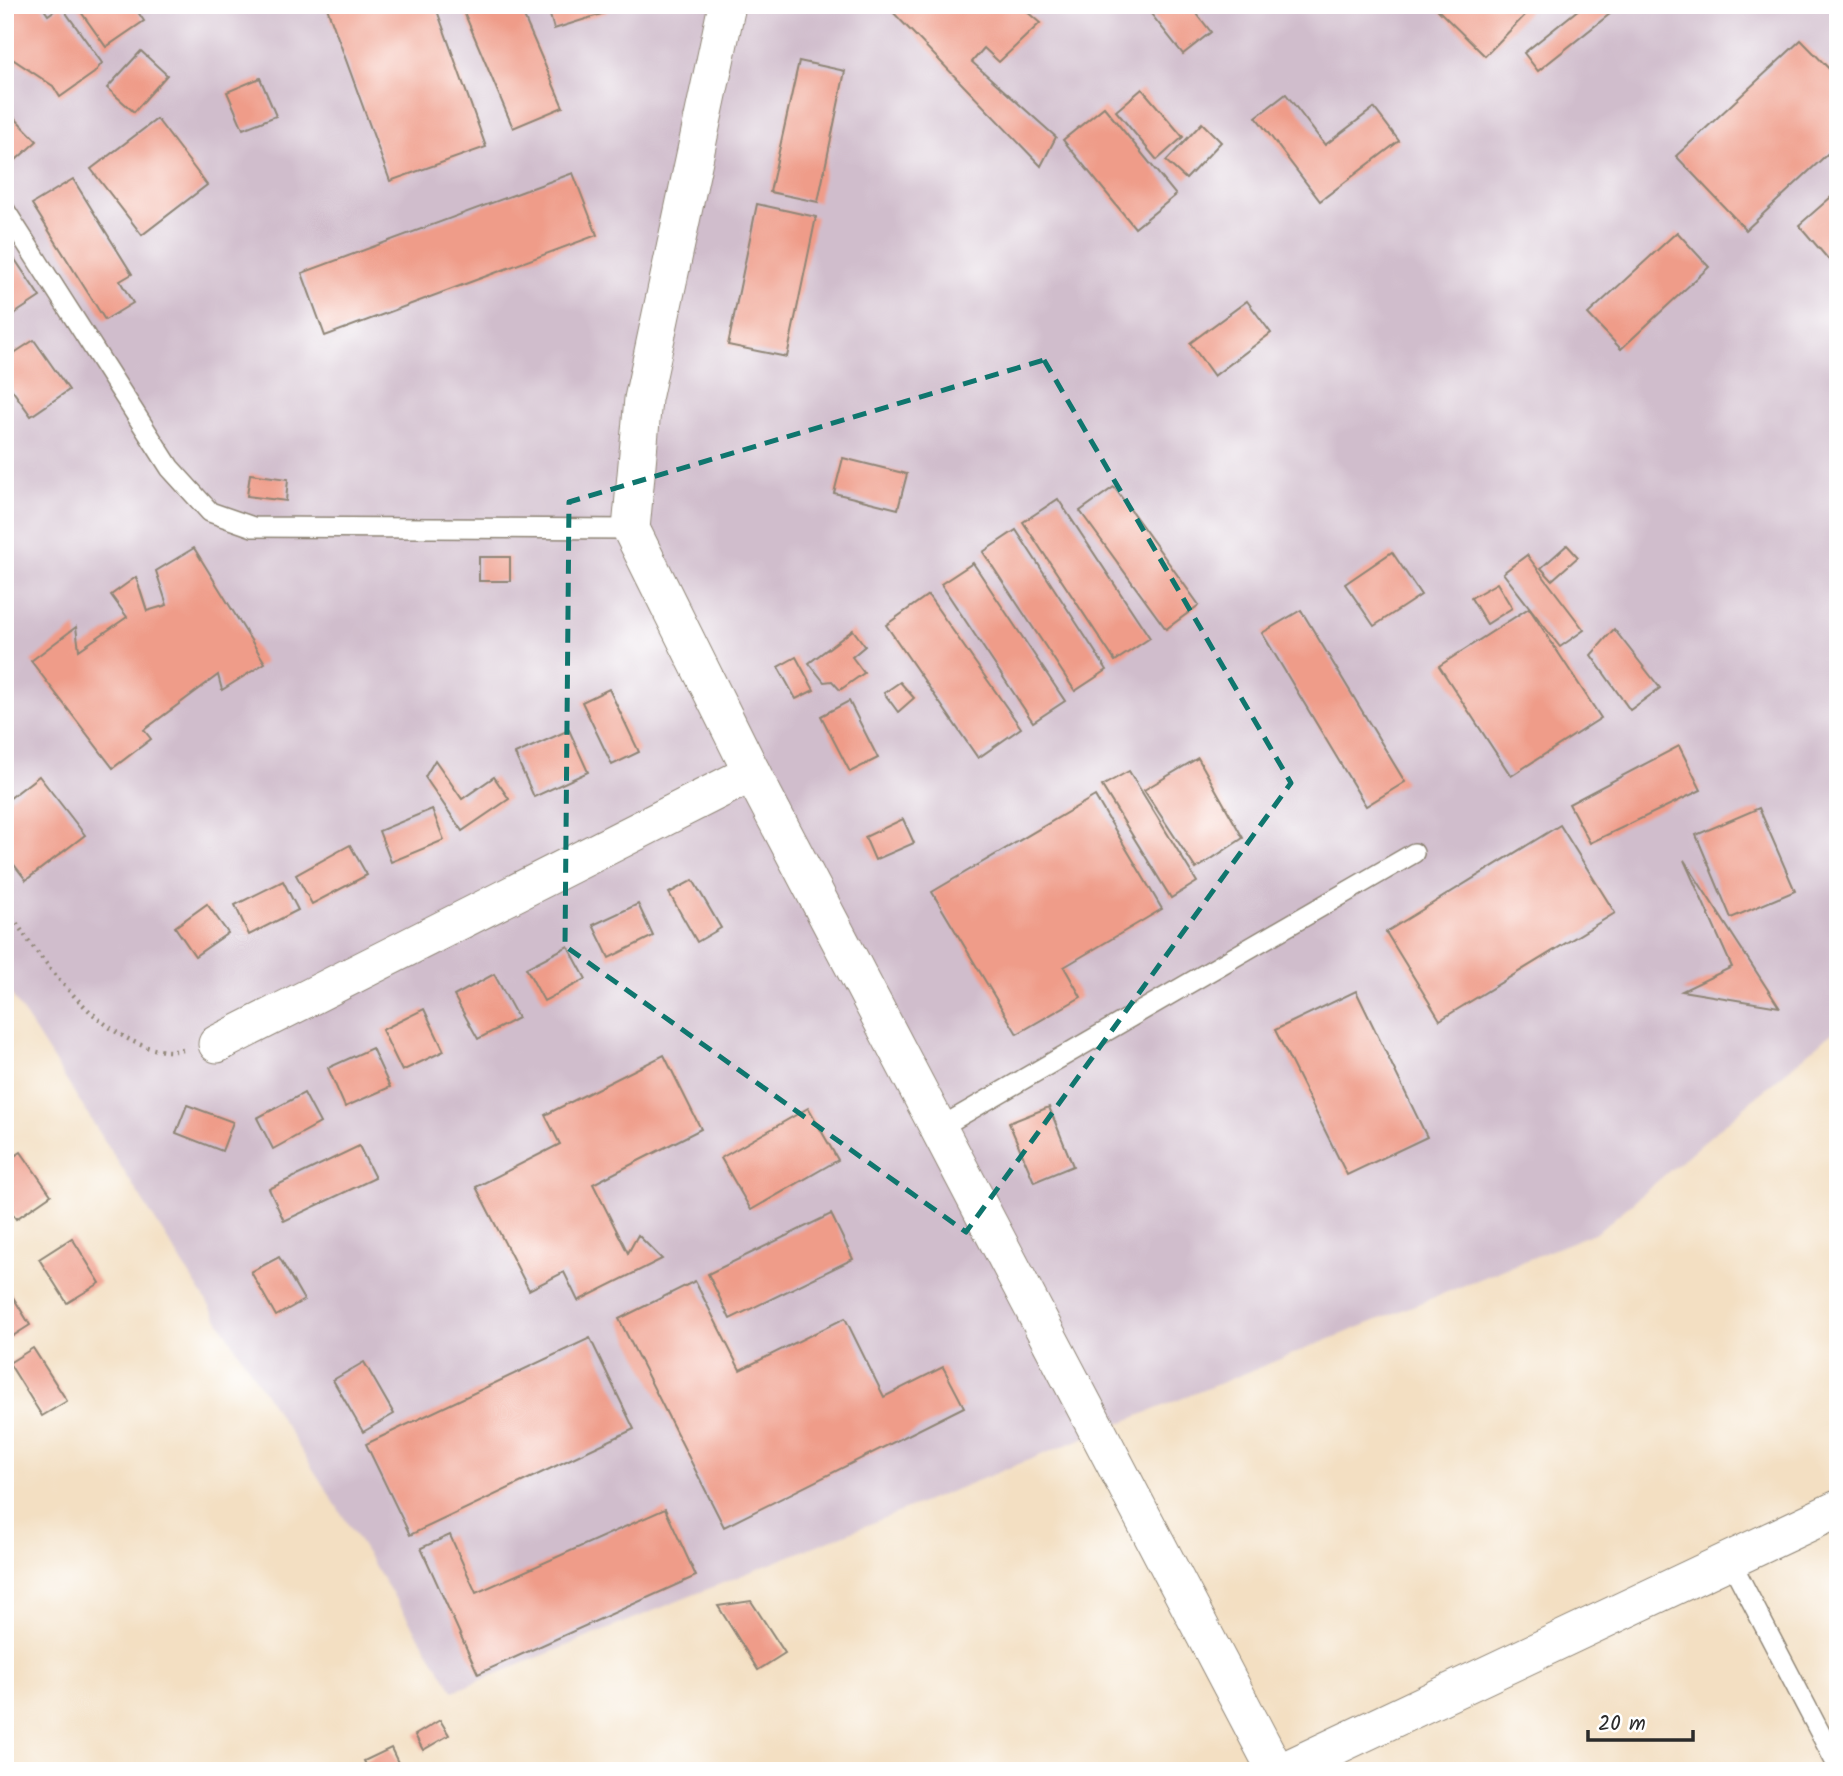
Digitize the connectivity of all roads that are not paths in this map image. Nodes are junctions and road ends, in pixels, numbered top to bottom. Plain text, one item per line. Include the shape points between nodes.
1 (727, 5) edge
2 (5, 210) edge
3 (631, 529) junction
4 (752, 773) junction
5 (1414, 853) dead end
6 (217, 1044) road end
7 (939, 1128) junction
8 (1838, 1509) edge
9 (1730, 1560) junction
10 (1838, 1767) edge
11 (1276, 1771) edge
12 (1283, 1771) edge

1 - 3 street via 643,399
2 - 3 lane via 170,468 210,512 253,527
3 - 4 street
4 - 6 street
4 - 7 street
5 - 7 lane
7 - 11 street
8 - 9 street
9 - 10 lane
9 - 12 street

